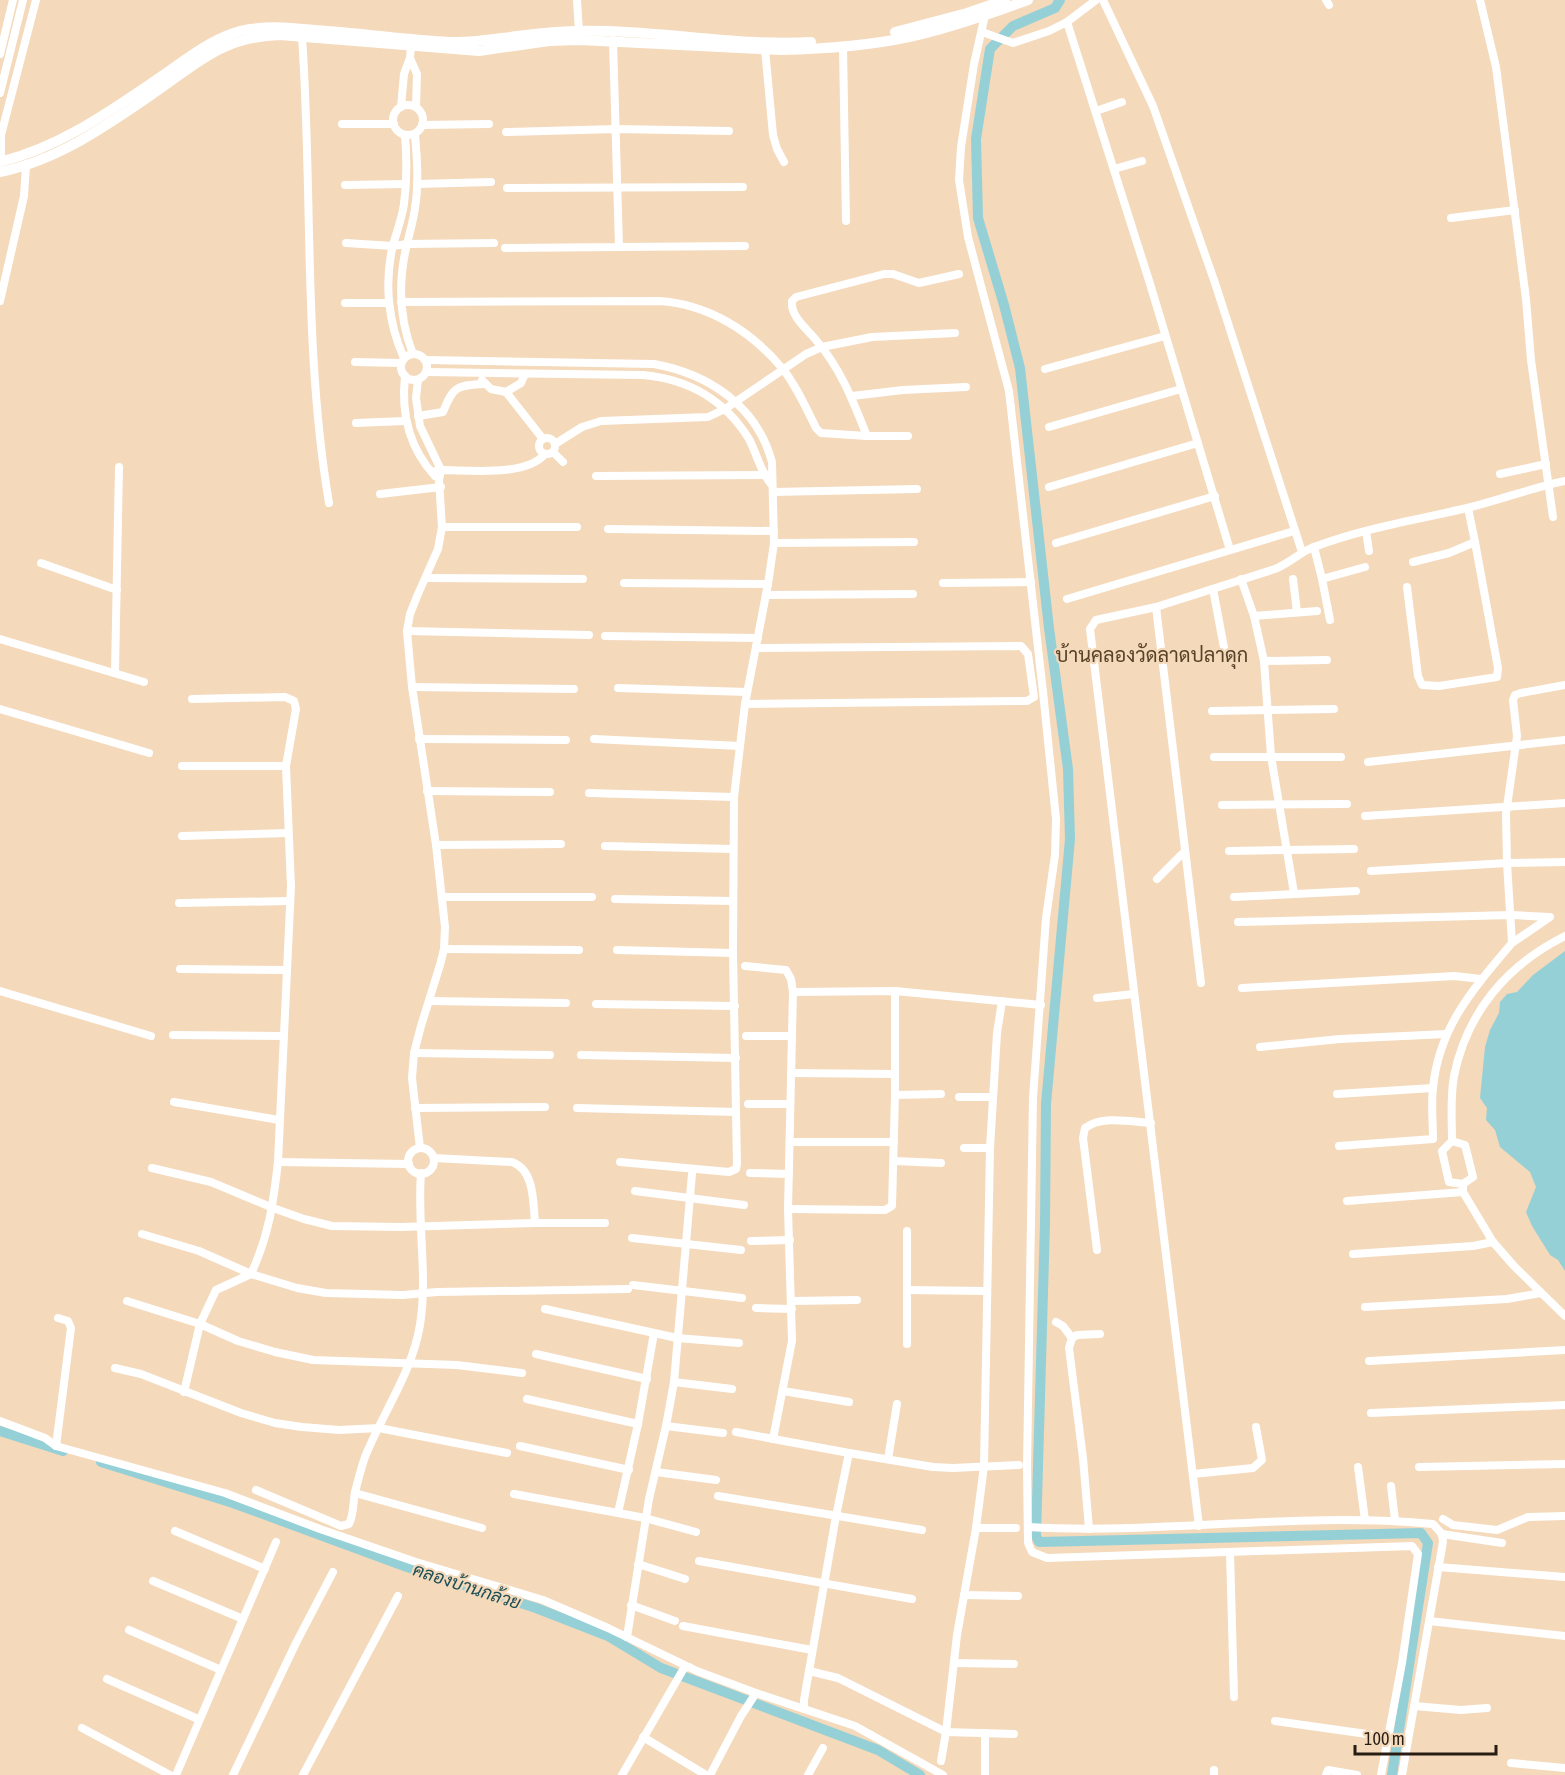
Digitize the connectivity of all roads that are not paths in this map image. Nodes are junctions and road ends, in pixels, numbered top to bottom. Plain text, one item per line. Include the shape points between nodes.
1 (13, 0) edge
2 (23, 0) edge
3 (36, 0) edge
4 (578, 0) edge
5 (1005, 0) edge
6 (1028, 0) edge
7 (1096, 0) edge
8 (1103, 0) edge
9 (1480, 0) edge
10 (984, 11) junction
11 (1067, 22) junction
12 (579, 31) junction
13 (982, 32) junction
14 (302, 37) junction
15 (613, 40) junction
16 (411, 42) junction
17 (843, 47) junction
18 (765, 50) junction
19 (0, 54) edge
20 (410, 58) junction
21 (0, 93) edge
22 (1122, 102) dead end
23 (401, 107) junction
24 (416, 107) junction
25 (1096, 111) junction
26 (342, 124) dead end
27 (394, 124) junction
28 (489, 124) dead end
29 (422, 125) junction
30 (616, 129) junction
31 (729, 131) dead end
32 (506, 132) dead end
33 (415, 134) junction
34 (405, 135) junction
35 (1142, 161) dead end
36 (784, 162) dead end
37 (0, 165) edge
38 (26, 166) junction
39 (1114, 170) junction
40 (490, 182) dead end
41 (405, 184) junction
42 (417, 184) junction
43 (345, 185) dead end
44 (743, 187) dead end
45 (507, 188) dead end
46 (618, 188) junction
47 (1515, 210) junction
48 (1451, 218) dead end
49 (846, 221) dead end
50 (346, 243) dead end
51 (407, 243) junction
52 (494, 243) dead end
53 (393, 246) junction
54 (745, 246) dead end
55 (619, 247) junction
56 (505, 248) dead end
57 (959, 274) dead end
58 (0, 301) edge
59 (401, 302) junction
60 (345, 303) dead end
61 (389, 303) junction
62 (955, 333) dead end
63 (1165, 336) junction
64 (822, 347) junction
65 (413, 354) junction
66 (426, 360) junction
67 (403, 361) junction
68 (356, 362) dead end
69 (560, 363) junction
70 (783, 369) junction
71 (1045, 369) dead end
72 (426, 372) junction
73 (479, 373) junction
74 (525, 374) junction
75 (560, 374) junction
76 (405, 376) junction
77 (418, 380) junction
78 (484, 384) junction
79 (966, 387) dead end
80 (1182, 389) junction
81 (506, 392) junction
82 (852, 396) junction
83 (735, 402) junction
84 (725, 409) junction
85 (418, 416) junction
86 (405, 421) junction
87 (356, 423) dead end
88 (1049, 426) dead end
89 (867, 436) junction
90 (908, 436) dead end
91 (543, 439) junction
92 (1198, 443) junction
93 (551, 450) junction
94 (562, 462) dead end
95 (1546, 464) junction
96 (119, 467) dead end
97 (436, 471) junction
98 (1500, 474) dead end
99 (769, 475) junction
100 (596, 476) dead end
101 (1565, 481) edge
102 (440, 483) junction
103 (1548, 484) junction
104 (1049, 487) dead end
105 (772, 488) junction
106 (917, 489) dead end
107 (380, 494) dead end
108 (1215, 496) junction
109 (329, 503) dead end
110 (1468, 508) junction
111 (1553, 517) dead end
112 (442, 527) junction
113 (577, 527) dead end
114 (608, 529) dead end
115 (774, 531) junction
116 (1294, 531) junction
117 (1366, 531) junction
118 (914, 542) dead end
119 (1475, 542) junction
120 (774, 543) junction
121 (1056, 543) dead end
122 (1314, 547) junction
123 (1230, 550) junction
124 (1369, 551) dead end
125 (1302, 552) junction
126 (1413, 562) dead end
127 (41, 563) dead end
128 (1365, 567) dead end
129 (426, 578) junction
130 (583, 579) dead end
131 (1241, 579) junction
132 (1293, 579) dead end
133 (1322, 579) junction
134 (624, 582) dead end
135 (1031, 582) junction
136 (943, 583) dead end
137 (768, 584) junction
138 (1407, 587) dead end
139 (1213, 588) junction
140 (117, 591) junction
141 (913, 594) dead end
142 (766, 595) junction
143 (1067, 599) dead end
144 (1156, 607) junction
145 (1317, 611) dead end
146 (1297, 612) junction
147 (1254, 616) junction
148 (1330, 620) dead end
149 (407, 631) junction
150 (589, 635) dead end
151 (605, 636) dead end
152 (0, 639) edge
153 (757, 643) junction
154 (1225, 653) dead end
155 (1327, 660) dead end
156 (1264, 661) junction
157 (115, 673) junction
158 (144, 682) dead end
159 (1565, 685) edge
160 (412, 687) junction
161 (618, 688) dead end
162 (574, 689) dead end
163 (747, 692) junction
164 (192, 699) dead end
165 (745, 705) junction
166 (0, 709) edge
167 (1266, 709) junction
168 (1334, 709) dead end
169 (1212, 711) dead end
170 (419, 739) junction
171 (594, 739) dead end
172 (566, 740) dead end
173 (1565, 740) edge
174 (740, 746) junction
175 (1516, 747) junction
176 (149, 753) dead end
177 (1271, 756) junction
178 (1214, 757) dead end
179 (1341, 758) dead end
180 (1368, 762) dead end
181 (182, 766) dead end
182 (286, 766) junction
183 (427, 791) junction
184 (550, 792) dead end
185 (589, 793) dead end
186 (734, 797) junction
187 (1565, 803) edge
188 (1280, 804) junction
189 (1347, 804) dead end
190 (1222, 805) dead end
191 (1506, 807) junction
192 (1365, 816) dead end
193 (288, 833) junction
194 (182, 836) dead end
195 (561, 844) dead end
196 (436, 845) junction
197 (605, 846) dead end
198 (734, 849) junction
199 (1354, 849) dead end
200 (1288, 850) junction
201 (1185, 851) junction
202 (1229, 851) dead end
203 (1507, 862) junction
204 (1565, 862) edge
205 (1371, 871) dead end
206 (1157, 879) dead end
207 (1356, 891) dead end
208 (1294, 894) junction
209 (443, 897) junction
210 (592, 897) dead end
211 (1234, 897) dead end
212 (615, 898) dead end
213 (290, 901) junction
214 (733, 901) junction
215 (179, 903) dead end
216 (1512, 915) junction
217 (1238, 922) dead end
218 (1565, 936) edge
219 (1512, 943) junction
220 (444, 949) junction
221 (579, 950) dead end
222 (617, 950) dead end
223 (733, 953) junction
224 (745, 966) dead end
225 (180, 969) dead end
226 (286, 970) junction
227 (1481, 979) junction
228 (1201, 983) dead end
229 (1242, 988) dead end
230 (0, 991) edge
231 (895, 991) junction
232 (793, 992) junction
233 (1134, 994) junction
234 (1097, 998) dead end
235 (430, 1001) junction
236 (1002, 1001) junction
237 (566, 1004) dead end
238 (596, 1005) dead end
239 (1041, 1005) junction
240 (735, 1006) junction
241 (1446, 1034) junction
242 (173, 1035) dead end
243 (746, 1035) dead end
244 (151, 1036) dead end
245 (284, 1036) junction
246 (792, 1036) junction
247 (1260, 1047) dead end
248 (414, 1053) junction
249 (550, 1055) dead end
250 (581, 1056) dead end
251 (735, 1058) junction
252 (791, 1073) junction
253 (895, 1074) junction
254 (1433, 1088) junction
255 (941, 1094) dead end
256 (1337, 1094) dead end
257 (895, 1095) junction
258 (959, 1097) dead end
259 (993, 1097) junction
260 (174, 1102) dead end
261 (748, 1104) dead end
262 (790, 1104) junction
263 (545, 1107) dead end
264 (415, 1108) junction
265 (577, 1108) dead end
266 (736, 1112) junction
267 (279, 1120) junction
268 (1151, 1123) junction
269 (1452, 1141) junction
270 (790, 1142) junction
271 (894, 1142) junction
272 (1339, 1146) dead end
273 (420, 1148) junction
274 (964, 1148) dead end
275 (990, 1148) junction
276 (434, 1158) junction
277 (894, 1161) junction
278 (278, 1162) junction
279 (620, 1162) dead end
280 (941, 1162) dead end
281 (409, 1164) junction
282 (152, 1168) dead end
283 (422, 1173) junction
284 (750, 1173) dead end
285 (692, 1174) dead end
286 (789, 1174) junction
287 (1463, 1188) junction
288 (635, 1191) dead end
289 (690, 1198) junction
290 (1347, 1202) dead end
291 (744, 1205) dead end
292 (273, 1208) junction
293 (788, 1209) junction
294 (535, 1223) junction
295 (606, 1223) dead end
296 (419, 1227) junction
297 (908, 1231) dead end
298 (142, 1234) dead end
299 (632, 1238) dead end
300 (790, 1240) junction
301 (751, 1241) dead end
302 (1493, 1242) junction
303 (686, 1245) junction
304 (741, 1250) dead end
305 (1097, 1250) dead end
306 (1353, 1254) dead end
307 (251, 1274) junction
308 (681, 1290) junction
309 (907, 1290) junction
310 (987, 1291) junction
311 (1541, 1293) junction
312 (423, 1294) junction
313 (742, 1298) dead end
314 (857, 1300) dead end
315 (127, 1301) dead end
316 (792, 1305) junction
317 (1365, 1307) dead end
318 (756, 1308) dead end
319 (545, 1309) dead end
320 (1565, 1316) edge
321 (58, 1318) dead end
322 (1056, 1322) dead end
323 (200, 1324) junction
324 (654, 1334) junction
325 (1100, 1334) dead end
326 (677, 1338) junction
327 (1072, 1338) junction
328 (740, 1343) dead end
329 (907, 1344) dead end
330 (1565, 1350) edge
331 (536, 1354) dead end
332 (1369, 1360) dead end
333 (410, 1362) junction
334 (115, 1368) dead end
335 (522, 1373) dead end
336 (647, 1379) junction
337 (674, 1382) junction
338 (732, 1389) dead end
339 (783, 1391) junction
340 (184, 1392) junction
341 (527, 1399) dead end
342 (849, 1402) dead end
343 (897, 1404) dead end
344 (1565, 1405) edge
345 (1371, 1413) dead end
346 (0, 1422) edge
347 (638, 1424) junction
348 (666, 1426) junction
349 (1256, 1427) dead end
350 (379, 1428) junction
351 (723, 1432) dead end
352 (736, 1432) dead end
353 (773, 1439) junction
354 (56, 1446) junction
355 (520, 1446) dead end
356 (507, 1453) dead end
357 (849, 1454) junction
358 (888, 1459) junction
359 (1565, 1464) edge
360 (984, 1466) junction
361 (1018, 1466) dead end
362 (1358, 1467) dead end
363 (1419, 1467) dead end
364 (629, 1470) junction
365 (656, 1472) junction
366 (1193, 1474) junction
367 (716, 1480) dead end
368 (1391, 1486) dead end
369 (256, 1490) dead end
370 (355, 1493) junction
371 (514, 1494) dead end
372 (718, 1496) dead end
373 (618, 1513) junction
374 (836, 1516) junction
375 (1565, 1516) edge
376 (645, 1518) junction
377 (1443, 1519) dead end
378 (1365, 1520) junction
379 (1395, 1520) junction
380 (1199, 1526) junction
381 (1030, 1527) junction
382 (483, 1528) dead end
383 (976, 1528) junction
384 (1016, 1528) dead end
385 (1089, 1529) junction
386 (921, 1530) dead end
387 (175, 1531) dead end
388 (696, 1532) dead end
389 (1443, 1534) junction
390 (276, 1542) dead end
391 (1502, 1543) dead end
392 (1230, 1552) junction
393 (699, 1561) dead end
394 (638, 1564) junction
395 (1438, 1567) junction
396 (265, 1569) junction
397 (333, 1572) dead end
398 (1565, 1577) edge
399 (686, 1579) dead end
400 (153, 1581) dead end
401 (824, 1583) junction
402 (964, 1595) junction
403 (398, 1596) dead end
404 (1018, 1596) dead end
405 (912, 1599) dead end
406 (631, 1605) junction
407 (243, 1619) junction
408 (1429, 1621) junction
409 (129, 1629) dead end
410 (1565, 1636) edge
411 (627, 1637) junction
412 (812, 1650) junction
413 (954, 1663) junction
414 (1014, 1664) dead end
415 (687, 1667) junction
416 (221, 1670) junction
417 (809, 1671) junction
418 (107, 1679) dead end
419 (754, 1696) junction
420 (1234, 1698) dead end
421 (1414, 1706) junction
422 (1487, 1708) dead end
423 (804, 1709) junction
424 (198, 1719) junction
425 (1275, 1721) dead end
426 (82, 1728) dead end
427 (946, 1731) junction
428 (985, 1733) junction
429 (1014, 1734) dead end
430 (643, 1737) junction
431 (1388, 1737) junction
432 (823, 1748) dead end
433 (941, 1761) dead end
434 (1511, 1763) dead end
435 (1565, 1768) edge
436 (170, 1775) edge
437 (176, 1775) edge
438 (232, 1775) edge
439 (303, 1775) edge
440 (622, 1775) edge
441 (708, 1775) edge
442 (808, 1775) edge
443 (943, 1775) edge
444 (985, 1775) edge
445 (1326, 1775) edge
446 (1357, 1775) edge
447 (1381, 1775) edge
448 (1402, 1775) edge

1 - 19 street
2 - 21 street
3 - 37 street via 1,135
4 - 12 street
5 - 10 street
6 - 10 street
7 - 11 street
8 - 116 street via 1153,106 1215,283
9 - 47 street via 1496,67
10 - 12 street via 903,31 808,42
10 - 13 street
10 - 17 street via 907,37
11 - 13 street via 1018,42 1006,42
11 - 25 street
12 - 16 street via 478,42
13 - 135 street via 976,50 959,180 968,237 1009,391
14 - 16 street
14 - 38 street via 262,36 228,45 77,143
14 - 109 street via 316,413
15 - 16 street via 549,41 480,51
15 - 18 street
15 - 30 street
16 - 20 street
16 - 37 street via 273,27 227,34 72,134
17 - 18 street
17 - 49 street
18 - 36 street via 773,135
20 - 23 street via 404,74
20 - 24 street via 417,74
22 - 25 street
23 - 24 street
23 - 27 street via 393,116
24 - 29 street via 423,117
25 - 39 street
26 - 27 street
27 - 34 street
28 - 29 street
29 - 33 street
30 - 31 street
30 - 32 street
30 - 46 street
33 - 34 street
33 - 42 street
34 - 41 street
35 - 39 street
37 - 38 street
38 - 58 street via 24,196
39 - 63 street
40 - 42 street
41 - 43 street
41 - 53 street via 404,205
42 - 51 street
44 - 46 street
45 - 46 street
46 - 55 street
47 - 48 street
47 - 95 street
50 - 53 street
51 - 52 street
51 - 53 street
51 - 59 street
53 - 61 street
54 - 55 street
55 - 56 street
57 - 64 street via 919,283 884,274 796,297 792,301 793,313
59 - 65 street
59 - 70 street via 681,303 726,321
60 - 61 street
61 - 67 street
62 - 64 street via 872,337
63 - 71 street
63 - 80 street
64 - 70 street
64 - 82 street
65 - 66 street
65 - 67 street
66 - 69 street
66 - 72 street
67 - 68 street
67 - 76 street
69 - 75 street
69 - 83 street via 654,364 676,368 701,377
70 - 83 street
70 - 89 street via 821,433
72 - 73 street
72 - 77 street
73 - 74 street
73 - 78 street
74 - 75 street
74 - 81 street via 516,388
75 - 84 street via 662,377 696,389
76 - 77 street
76 - 86 street
77 - 85 street
78 - 81 street
78 - 85 street via 457,388 449,394 443,412
79 - 82 street
80 - 88 street
80 - 92 street
81 - 91 street
82 - 89 street
83 - 84 street
83 - 99 street via 748,415 769,450
84 - 93 street via 698,418 601,421 582,427
84 - 99 street
85 - 97 street
86 - 87 street
86 - 97 street via 411,438
89 - 90 street
91 - 93 street via 549,438
91 - 93 street via 539,447
92 - 104 street
92 - 108 street
93 - 94 street
93 - 97 street via 529,466
95 - 98 street
95 - 103 street
96 - 140 street
97 - 102 street
99 - 100 street
99 - 105 street
101 - 103 street
102 - 107 street
102 - 112 street
103 - 110 street
103 - 111 street
105 - 106 street
105 - 115 street
108 - 121 street
108 - 123 street
110 - 117 street
110 - 119 street
112 - 113 street
112 - 129 street
114 - 115 street
115 - 120 street
116 - 123 street
116 - 125 street
117 - 122 street
117 - 124 street
118 - 120 street
119 - 126 street
119 - 138 street via 1497,677 1422,685
120 - 137 street
122 - 125 street
122 - 133 street
123 - 143 street
125 - 131 street via 1288,564
127 - 140 street
128 - 133 street
129 - 130 street
129 - 149 street
131 - 139 street
131 - 147 street
132 - 146 street
133 - 148 street
134 - 137 street
135 - 136 street
135 - 239 street via 1056,819
137 - 142 street
139 - 144 street
139 - 154 street
140 - 157 street
141 - 142 street
142 - 153 street
144 - 201 street
144 - 233 street via 1096,620 1090,628
145 - 146 street
146 - 147 street
147 - 156 street
149 - 150 street
149 - 160 street
151 - 153 street
152 - 157 street
153 - 163 street
153 - 165 street via 1021,646 1028,654 1034,697 1027,701
155 - 156 street
156 - 167 street
157 - 158 street
159 - 175 street via 1515,695
160 - 162 street
160 - 170 street
161 - 163 street
163 - 165 street
164 - 182 street via 291,698 296,709
165 - 174 street
166 - 176 street
167 - 168 street
167 - 169 street
167 - 177 street
170 - 172 street
170 - 183 street
171 - 174 street
173 - 175 street
174 - 186 street
175 - 180 street
175 - 191 street
177 - 178 street
177 - 179 street
177 - 188 street
181 - 182 street
182 - 193 street
183 - 184 street
183 - 196 street
185 - 186 street
186 - 198 street
187 - 191 street
188 - 189 street
188 - 190 street
188 - 200 street
191 - 192 street
191 - 203 street
193 - 194 street
193 - 213 street
195 - 196 street
196 - 209 street
197 - 198 street
198 - 214 street
199 - 200 street
200 - 202 street
200 - 208 street
201 - 206 street
201 - 228 street
203 - 204 street
203 - 205 street
203 - 216 street
207 - 208 street
208 - 211 street
209 - 210 street
209 - 220 street
212 - 214 street
213 - 215 street
213 - 226 street
214 - 223 street
216 - 217 street
216 - 219 street
216 - 219 street via 1550,917
218 - 269 street via 1529,956 1485,1001 1454,1077
219 - 227 street
220 - 221 street
220 - 235 street
222 - 223 street
223 - 240 street
224 - 232 street via 786,970
225 - 226 street
226 - 245 street
227 - 229 street via 1454,976
227 - 241 street
230 - 244 street
231 - 232 street
231 - 236 street
231 - 253 street
232 - 246 street
233 - 234 street
233 - 268 street
235 - 237 street
235 - 248 street
236 - 239 street
236 - 259 street
238 - 240 street
239 - 381 street via 1032,1143 1027,1467
240 - 251 street
241 - 247 street
241 - 254 street
242 - 245 street
243 - 246 street
245 - 267 street
246 - 252 street
248 - 249 street
248 - 264 street
250 - 251 street
251 - 266 street
252 - 253 street
252 - 262 street
253 - 257 street
254 - 256 street
254 - 272 street via 1433,1139
255 - 257 street
257 - 271 street
258 - 259 street
259 - 275 street
260 - 267 street
261 - 262 street
262 - 270 street
263 - 264 street
264 - 273 street
265 - 266 street
266 - 279 street via 734,1171
267 - 278 street
268 - 305 street via 1109,1120 1085,1128
268 - 366 street
269 - 287 street via 1442,1150 1449,1182
269 - 287 street via 1465,1145 1473,1177
270 - 271 street
270 - 286 street
271 - 277 street
273 - 276 street via 429,1150
273 - 281 street via 410,1155
274 - 275 street
275 - 310 street
276 - 283 street via 432,1167
276 - 294 street via 518,1164 529,1180
277 - 280 street
277 - 293 street via 890,1208
278 - 281 street
278 - 292 street
281 - 283 street
282 - 292 street via 211,1182
283 - 296 street
284 - 286 street
285 - 289 street
286 - 293 street
287 - 290 street
287 - 302 street
288 - 289 street
289 - 291 street
289 - 303 street
292 - 296 street via 332,1226
292 - 307 street via 265,1243
293 - 300 street
294 - 295 street
294 - 296 street
296 - 312 street
297 - 309 street
298 - 307 street via 199,1251
299 - 303 street
300 - 301 street
300 - 316 street
302 - 306 street
302 - 311 street
303 - 304 street
303 - 308 street
307 - 312 street via 326,1293
307 - 323 street via 216,1290
308 - 312 street via 630,1287
308 - 313 street
308 - 326 street
309 - 310 street
309 - 329 street
310 - 360 street
311 - 317 street via 1507,1299
311 - 320 street
312 - 333 street via 420,1326
314 - 316 street
315 - 323 street
316 - 318 street
316 - 339 street via 792,1341
319 - 324 street
321 - 354 street via 68,1321 71,1328
322 - 327 street
323 - 333 street via 238,1341 313,1360
323 - 340 street
324 - 326 street
324 - 336 street
325 - 327 street
326 - 328 street
326 - 337 street
327 - 385 street
330 - 332 street
331 - 336 street
333 - 335 street
333 - 350 street
334 - 340 street
336 - 347 street
337 - 338 street
337 - 348 street
339 - 342 street
339 - 353 street
340 - 350 street via 274,1423 339,1430
341 - 347 street
343 - 358 street
344 - 345 street
346 - 354 street via 45,1438
347 - 364 street
348 - 351 street
348 - 365 street
349 - 366 street via 1262,1460 1257,1466
350 - 356 street
350 - 370 street via 365,1457
352 - 353 street
353 - 357 street
354 - 411 street via 225,1492 416,1562 543,1600
355 - 364 street
357 - 358 street
357 - 374 street
358 - 360 street via 933,1467
359 - 363 street
360 - 361 street
360 - 383 street
362 - 378 street
364 - 373 street
365 - 367 street
365 - 376 street
366 - 380 street
368 - 379 street
369 - 370 street via 341,1526 349,1524 352,1517
370 - 382 street
371 - 373 street
372 - 374 street
373 - 376 street
374 - 386 street
374 - 401 street
375 - 377 street via 1528,1517 1497,1530 1453,1525
376 - 388 street
376 - 394 street
378 - 379 street
378 - 380 street
379 - 389 street via 1433,1524
380 - 385 street
381 - 385 street
381 - 392 street via 1028,1543 1032,1552 1047,1558
383 - 384 street
383 - 402 street
387 - 396 street
389 - 391 street
389 - 395 street
390 - 396 street
392 - 420 street
392 - 431 street via 1412,1546 1418,1554
393 - 401 street
394 - 399 street
394 - 406 street
395 - 398 street
395 - 408 street
396 - 407 street
397 - 438 street
400 - 407 street
401 - 405 street
401 - 412 street
402 - 404 street
402 - 413 street
403 - 439 street
406 - 411 street
406 - 412 street via 679,1624
407 - 416 street
408 - 410 street
408 - 421 street
409 - 416 street
411 - 415 street
412 - 417 street
413 - 414 street
413 - 427 street
415 - 419 street
415 - 430 street
416 - 424 street
417 - 423 street
417 - 427 street via 838,1678
418 - 424 street
419 - 423 street
419 - 441 street
421 - 422 street
421 - 448 street
423 - 443 street via 855,1726
424 - 437 street
425 - 431 street
426 - 436 street
427 - 428 street
427 - 433 street
428 - 429 street
428 - 444 street
430 - 440 street
430 - 441 street
431 - 447 street
432 - 442 street
434 - 435 street
445 - 446 street via 1328,1770 1336,1770

